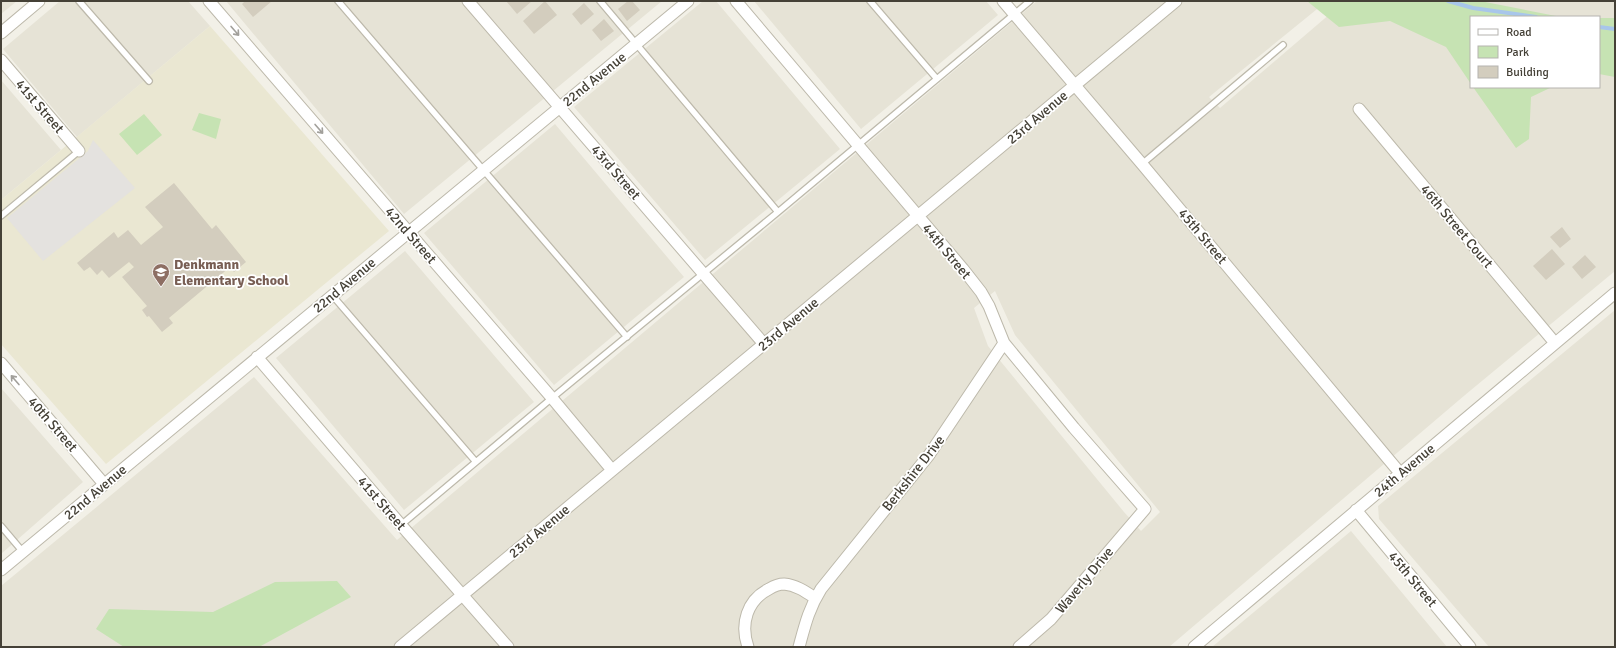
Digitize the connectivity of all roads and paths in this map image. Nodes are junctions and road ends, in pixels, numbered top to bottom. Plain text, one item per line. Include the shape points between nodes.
1 (39, 1) edge
2 (78, 1) edge
3 (209, 1) edge
4 (338, 1) edge
5 (468, 1) edge
6 (600, 1) edge
7 (688, 1) edge
8 (736, 1) edge
9 (870, 1) edge
10 (1003, 1) edge
11 (1030, 1) edge
12 (1176, 1) edge
13 (1014, 14) junction
14 (1, 33) edge
15 (636, 44) junction
16 (1283, 46) dead end
17 (1, 60) edge
18 (937, 79) junction
19 (148, 81) dead end
20 (1075, 85) junction
21 (560, 107) junction
22 (1359, 109) dead end
23 (858, 145) junction
24 (79, 151) joint
25 (1142, 164) junction
26 (484, 169) junction
27 (778, 212) junction
28 (1, 216) edge
29 (918, 216) junction
30 (408, 232) junction
31 (704, 274) junction
32 (1615, 293) edge
33 (332, 295) junction
34 (627, 337) junction
35 (1004, 343) junction
36 (1555, 343) junction
37 (764, 344) junction
38 (257, 357) junction
39 (1, 363) edge
40 (552, 398) junction
41 (476, 462) junction
42 (612, 470) junction
43 (1400, 473) junction
44 (104, 484) junction
45 (1145, 509) joint
46 (1356, 510) junction
47 (400, 525) junction
48 (1, 526) edge
49 (23, 552) junction
50 (1, 570) edge
51 (462, 595) junction
52 (815, 598) junction
53 (400, 647) edge
54 (508, 647) edge
55 (748, 647) edge
56 (799, 647) edge
57 (1020, 647) edge
58 (1194, 647) edge
59 (1470, 647) edge

1 - 14 street
2 - 19 lane
3 -> 30 street, 42nd Street
4 - 26 lane
5 - 21 street, 43rd Street
6 - 15 lane
7 - 15 street, 22nd Avenue
8 - 23 street, 44th Street
9 - 18 lane
10 - 13 street, 45th Street
11 - 13 lane
12 - 20 street, 23rd Avenue
13 - 18 lane
13 - 20 street, 45th Street
15 - 21 street, 22nd Avenue
15 - 27 lane
16 - 25 lane
17 - 24 street, 41st Street
18 - 23 lane
20 - 25 street, 45th Street
20 - 29 street, 23rd Avenue
21 - 26 street, 22nd Avenue
21 - 31 street, 43rd Street
22 - 36 street, 46th Street Court
23 - 27 lane
23 - 29 street, 44th Street
24 - 28 lane
25 - 43 street, 45th Street
26 - 30 street, 22nd Avenue
26 - 34 lane
27 - 31 lane
29 - 35 street, 44th Street via 981,292
29 - 37 street, 23rd Avenue
30 - 33 street, 22nd Avenue
30 - 40 street, 42nd Street
31 - 34 lane
31 - 37 street, 43rd Street
32 - 36 street, 24th Avenue
33 - 38 street, 22nd Avenue
33 - 41 lane
34 - 40 lane
35 - 45 street, 44th Street
35 - 52 street, Berkshire Drive via 929,454
36 - 43 street, 24th Avenue
37 - 42 street, 23rd Avenue
38 - 44 street, 22nd Avenue
38 - 47 street, 41st Street
44 -> 39 street, 40th Street
40 - 41 lane
40 - 42 street, 42nd Street
41 - 47 lane
42 - 51 street, 23rd Avenue
43 - 46 street, 24th Avenue
44 - 49 street, 22nd Avenue
45 - 57 street, Waverly Drive via 1051,619
46 - 58 street, 24th Avenue
46 - 59 street, 45th Street
47 - 51 street, 41st Street
48 - 49 lane
49 - 50 street, 22nd Avenue
51 - 53 street, 23rd Avenue
51 - 54 street, 41st Street
52 - 55 street via 794,586 784,584 776,585 759,595 746,614 744,628
52 - 56 street, Berkshire Drive via 807,615

